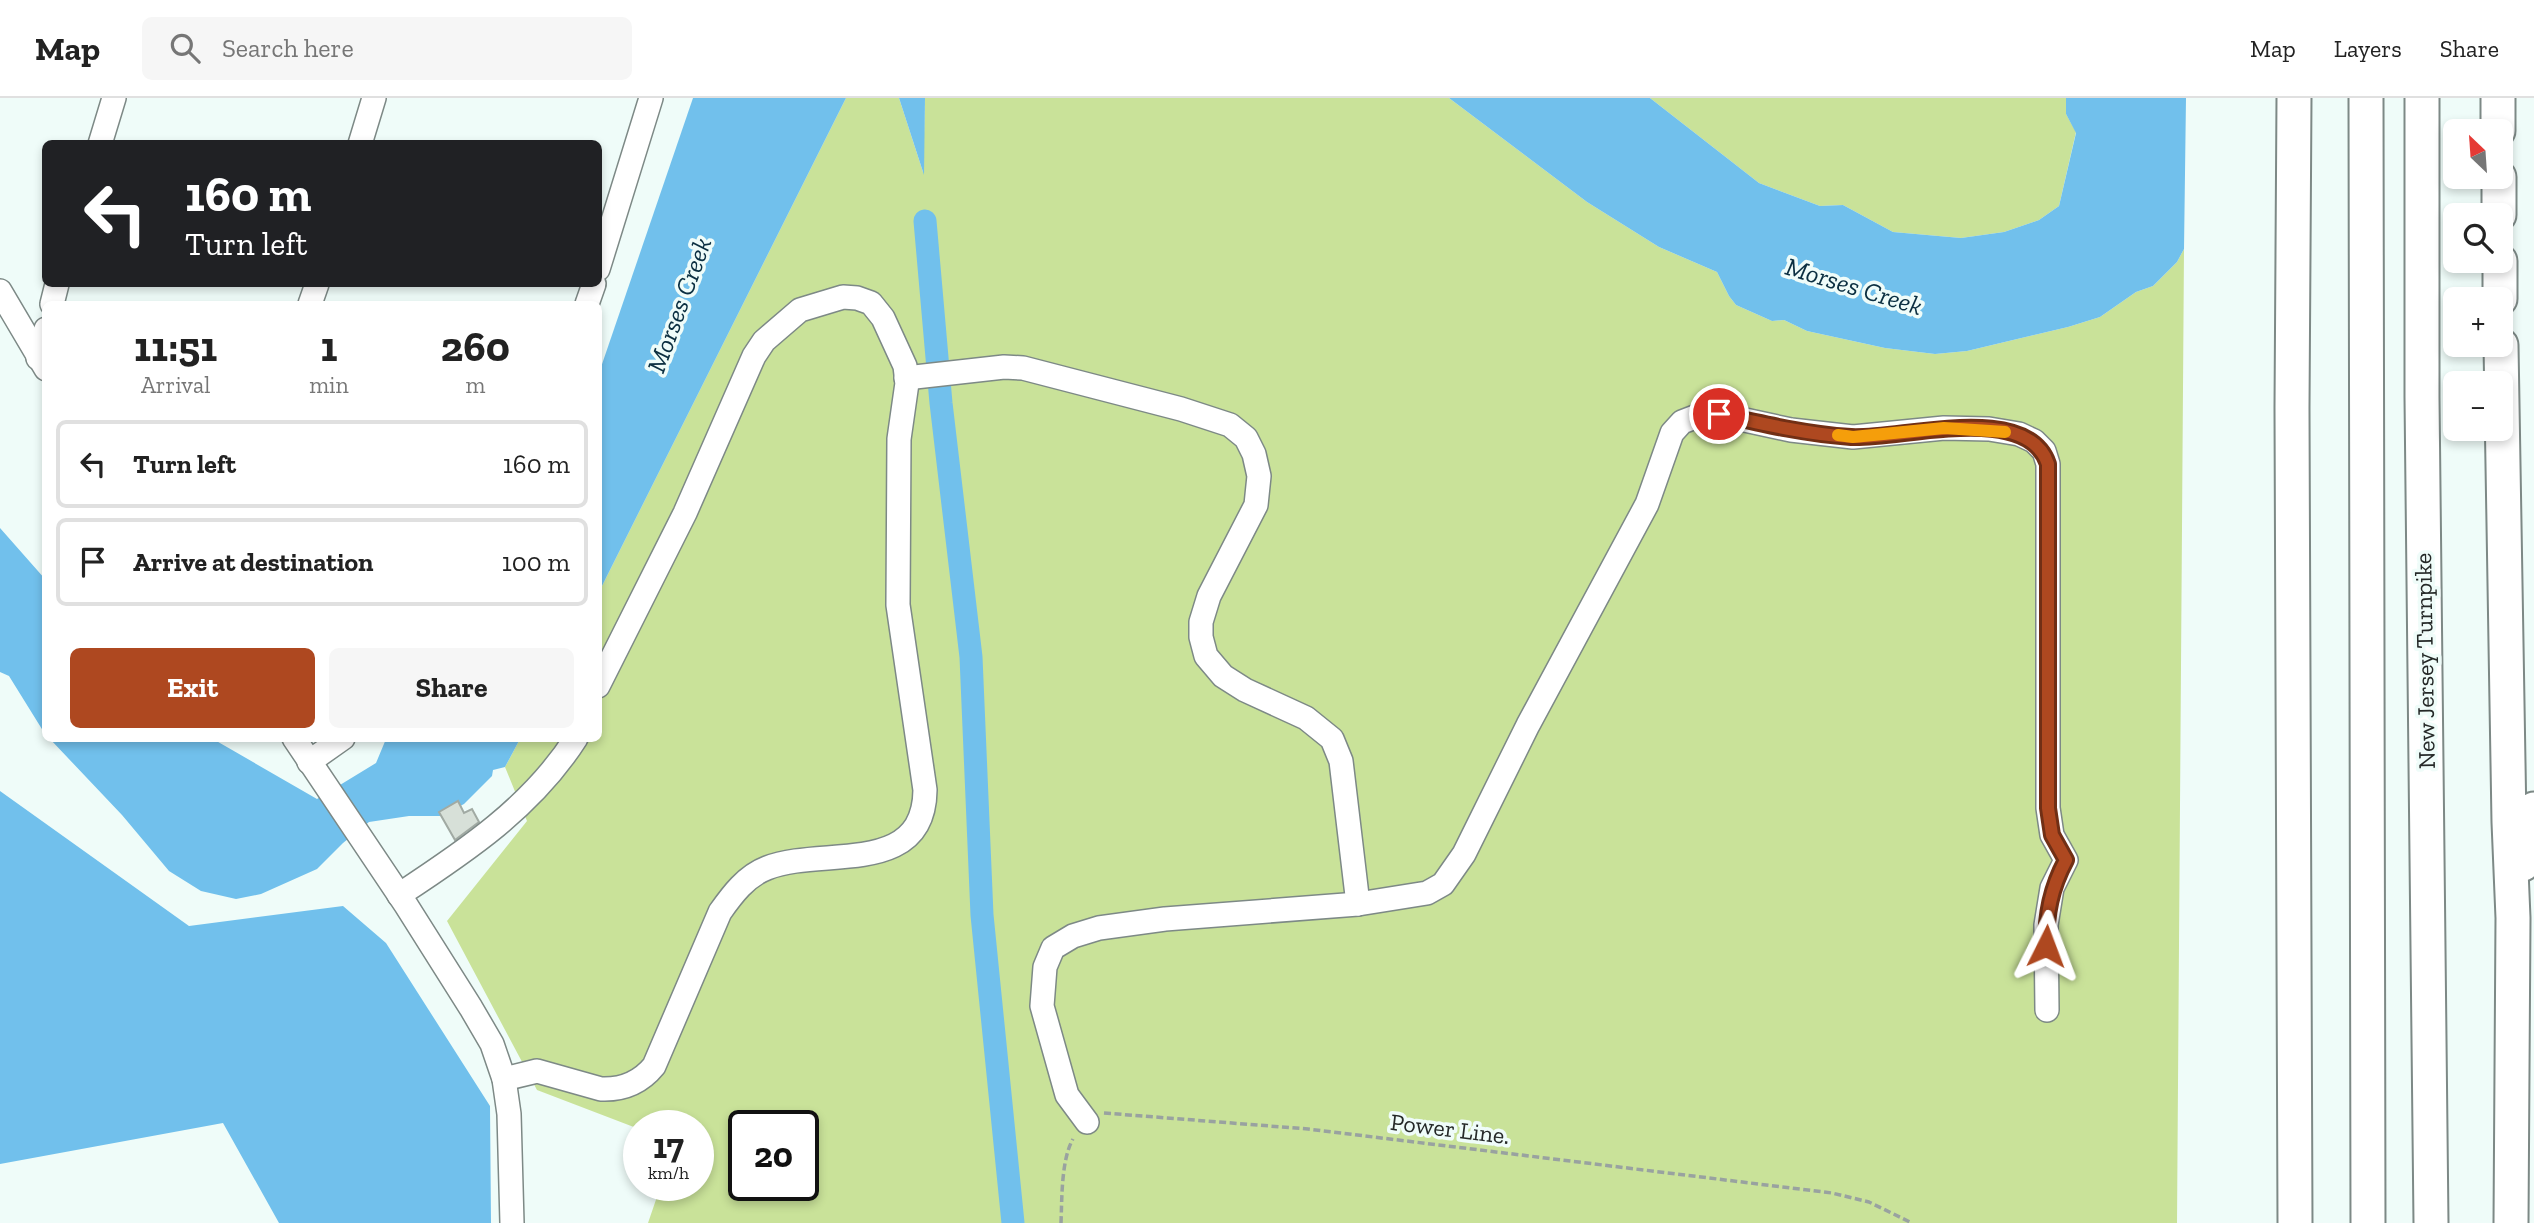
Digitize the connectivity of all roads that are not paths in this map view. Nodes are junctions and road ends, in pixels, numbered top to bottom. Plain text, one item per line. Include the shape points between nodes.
1 (114, 98) edge
2 (374, 98) edge
3 (651, 98) edge
4 (2294, 98) edge
5 (2366, 98) edge
6 (2422, 98) edge
7 (2498, 98) edge
8 (2498, 119) edge
9 (101, 140) edge
10 (361, 140) edge
11 (602, 256) edge
12 (0, 291) edge
13 (2501, 357) edge
14 (42, 364) edge
15 (906, 378) junction
16 (602, 678) edge
17 (296, 742) edge
18 (337, 742) edge
19 (573, 742) edge
20 (309, 762) junction
21 (2534, 809) edge
22 (399, 895) junction
23 (1358, 904) junction
24 (2513, 918) junction
25 (2047, 1010) dead end
26 (504, 1079) junction
27 (1087, 1122) road end
28 (512, 1223) edge
29 (2295, 1223) edge
30 (2368, 1223) edge
31 (2431, 1223) edge
32 (2511, 1223) edge

1 - 9 lane
2 - 10 lane
3 - 11 lane
4 - 29 highway
5 - 30 highway
6 - 31 highway, New Jersey Turnpike
7 - 8 highway
12 - 14 lane
13 - 24 highway
15 - 16 lane via 883,318 871,303 834,299 800,310 781,324 754,356 685,513
15 - 23 lane via 1023,368 1218,421 1246,438 1259,476 1256,505 1209,596 1201,636 1206,656 1223,676 1306,718 1332,739 1341,761
15 - 26 lane via 899,439 897,565 898,605 925,790 916,828 894,847 785,863 749,879 720,912 654,1066 637,1082 601,1089 537,1071
17 - 20 lane
18 - 20 lane
19 - 22 lane via 555,770 504,821
20 - 22 lane
21 - 24 highway
22 - 26 lane via 471,1008
23 - 25 lane via 1427,893 1453,872 1647,504 1672,433 1682,422 1709,412 1791,430 1853,437 1944,428 1989,429 2034,441 2048,464 2048,808 2052,835 2066,860 2052,888 2046,925
23 - 27 lane via 1112,926 1073,936 1053,948 1045,967 1042,1006 1067,1095
24 - 32 highway
26 - 28 lane

